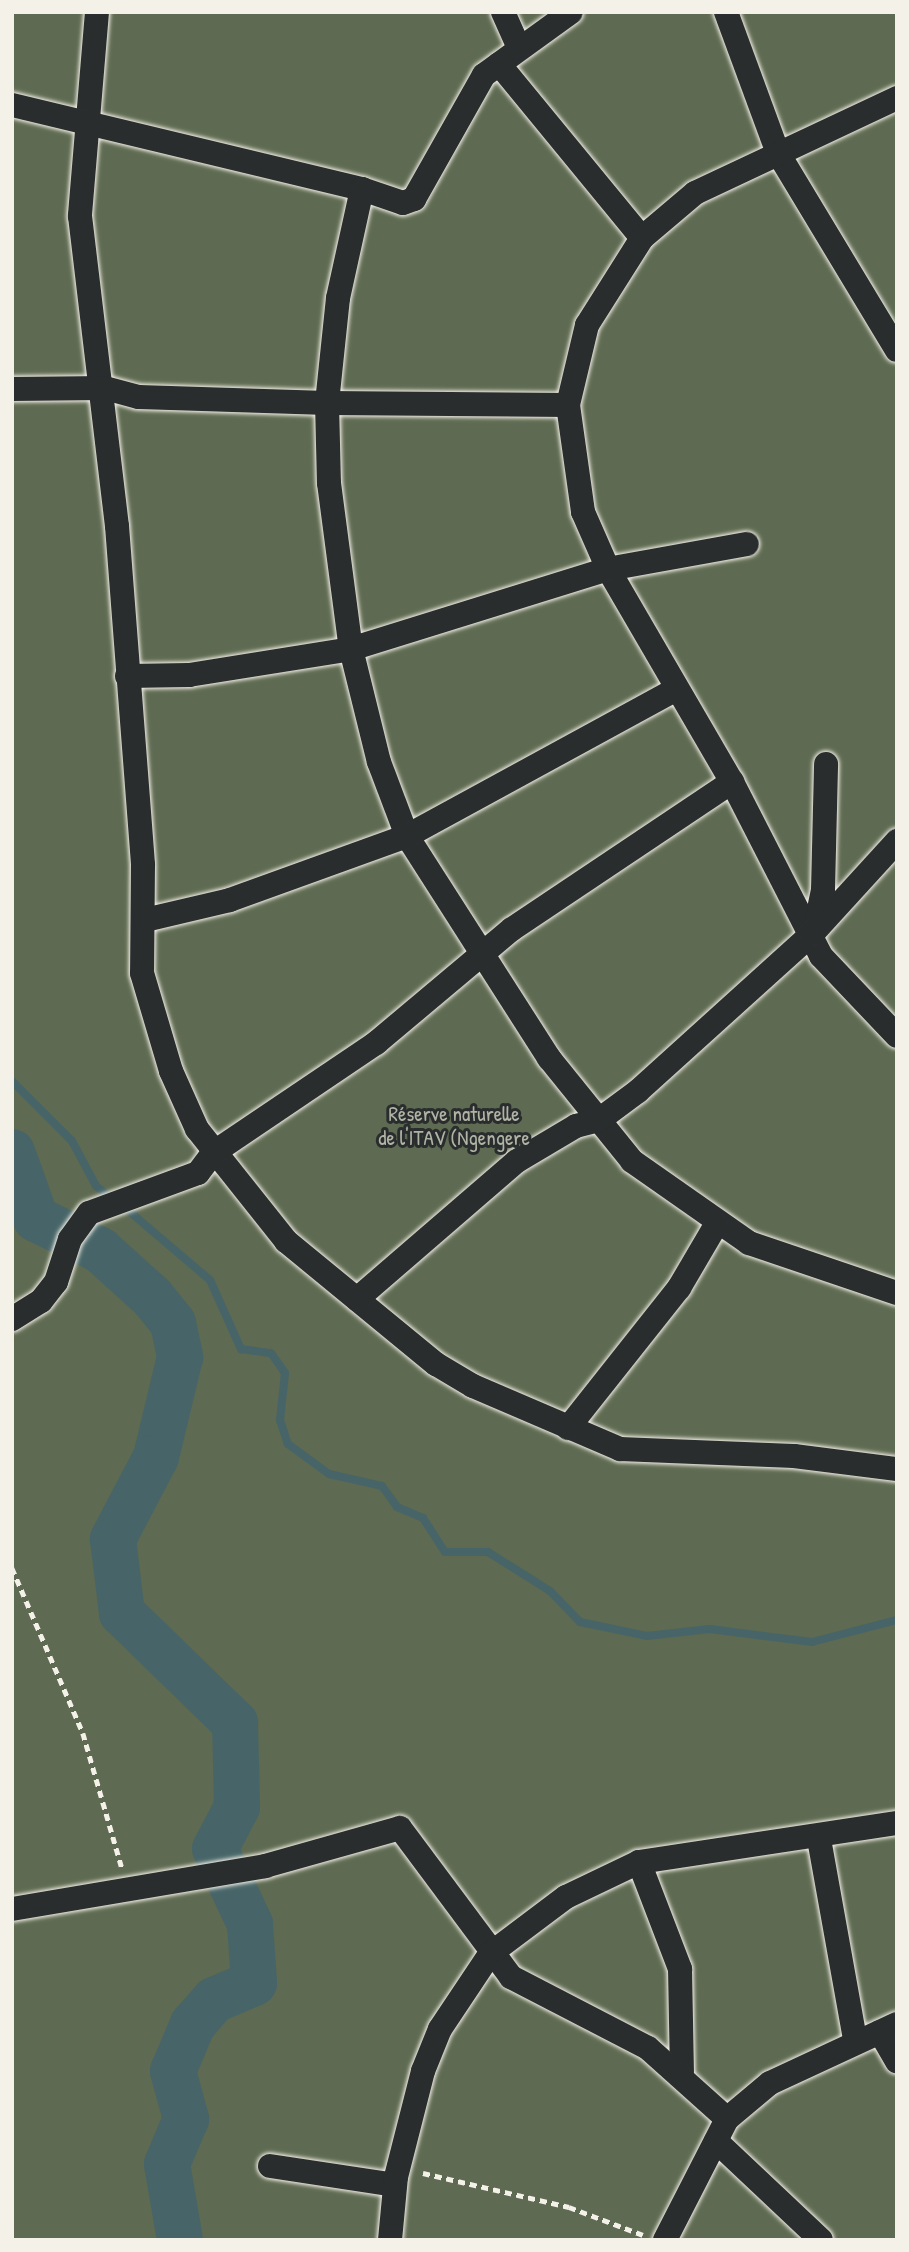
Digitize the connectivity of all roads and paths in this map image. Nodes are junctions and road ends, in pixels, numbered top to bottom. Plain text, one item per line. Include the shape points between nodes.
1 (97, 12) edge
2 (503, 12) edge
3 (572, 12) edge
4 (726, 12) edge
5 (509, 56) junction
6 (897, 98) edge
7 (12, 105) edge
8 (85, 118) junction
9 (778, 153) junction
10 (362, 189) junction
11 (642, 238) junction
12 (897, 350) edge
13 (105, 388) junction
14 (12, 389) edge
15 (327, 403) junction
16 (568, 405) junction
17 (747, 544) dead end
18 (608, 569) junction
19 (351, 649) junction
20 (127, 676) junction
21 (677, 689) junction
22 (826, 764) dead end
23 (732, 782) junction
24 (407, 836) junction
25 (897, 841) edge
26 (145, 920) junction
27 (813, 933) junction
28 (481, 956) junction
29 (897, 1036) edge
30 (599, 1120) junction
31 (213, 1153) junction
32 (716, 1224) junction
33 (897, 1293) edge
34 (357, 1299) junction
35 (12, 1319) edge
36 (568, 1428) junction
37 (897, 1469) edge
38 (12, 1568) edge
39 (897, 1823) edge
40 (819, 1839) junction
41 (639, 1862) junction
42 (135, 1890) junction
43 (12, 1909) edge
44 (490, 1954) junction
45 (888, 2028) edge
46 (855, 2040) junction
47 (897, 2061) edge
48 (682, 2073) junction
49 (727, 2119) junction
50 (716, 2141) junction
51 (270, 2166) dead end
52 (396, 2177) junction
53 (390, 2240) edge
54 (650, 2240) edge
55 (665, 2240) edge
56 (821, 2240) edge

1 - 8 street
2 - 5 street
3 - 5 street
4 - 9 street
5 - 10 street via 455,120 414,199 403,203
5 - 11 street
6 - 9 street
7 - 8 street
8 - 10 street
8 - 13 street via 80,216
9 - 11 street via 695,193
9 - 12 street
10 - 15 street via 338,298
11 - 16 street via 587,326
13 - 14 street
13 - 15 street via 139,397
13 - 20 street
15 - 16 street
15 - 19 street via 330,496
16 - 18 street via 583,512
17 - 18 street
18 - 19 street
18 - 21 street
19 - 20 street via 201,673
19 - 24 street via 379,762
20 - 26 street
21 - 23 street
21 - 24 street
22 - 27 street via 823,890
23 - 27 street
23 - 28 street via 591,872
24 - 26 street via 230,900
24 - 28 street
25 - 27 street
26 - 31 street via 147,1003 171,1071
27 - 29 street via 821,956
27 - 30 street
28 - 30 street
28 - 31 street via 376,1043
30 - 32 street via 632,1161
30 - 34 street via 576,1126 517,1161
31 - 34 street via 286,1241
31 - 35 street via 198,1173 89,1213 70,1239 56,1282 41,1301
32 - 33 street via 802,1265
32 - 36 street via 679,1288
34 - 36 street via 445,1369
36 - 37 street via 620,1449 794,1456
38 - 42 path via 83,1733 114,1854
39 - 40 street
40 - 41 street
40 - 46 street
41 - 44 street via 566,1897
41 - 48 street via 680,1969
42 - 43 street
42 - 44 street via 265,1866 400,1828
44 - 48 street via 512,1977
44 - 52 street via 440,2029
45 - 46 street
45 - 47 street
46 - 49 street via 771,2083
48 - 49 street
49 - 50 street
50 - 55 street
50 - 56 street
51 - 52 street
52 - 53 street
52 - 54 path via 569,2207

